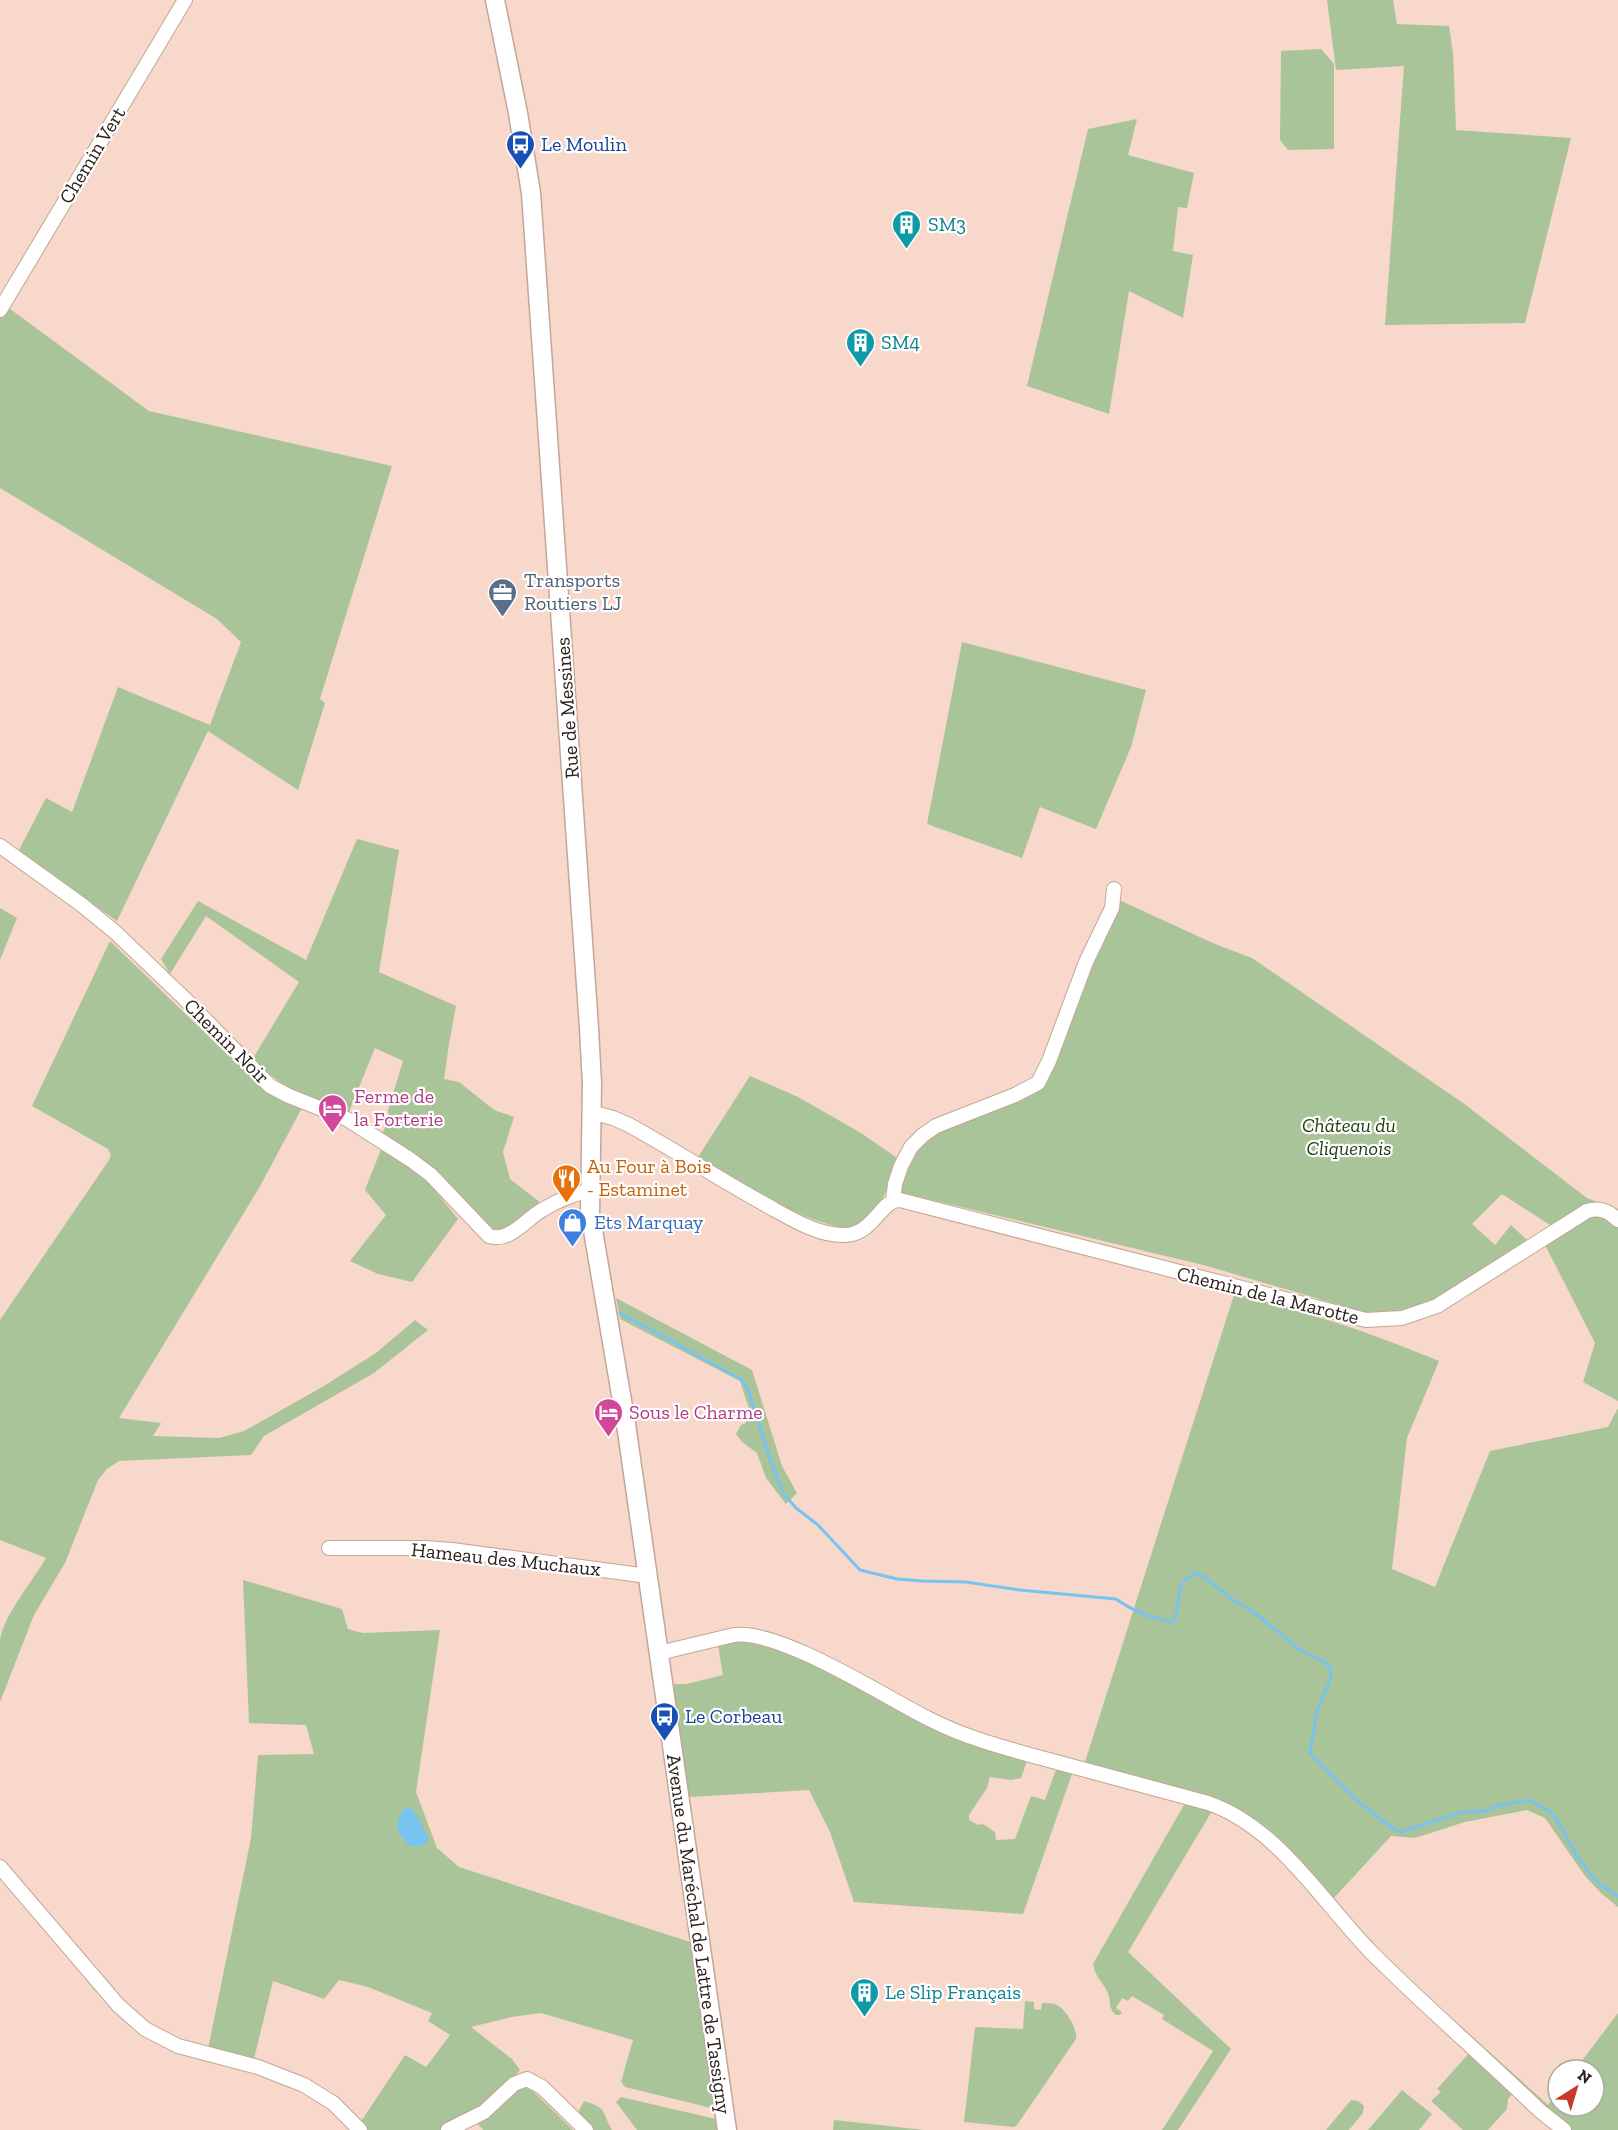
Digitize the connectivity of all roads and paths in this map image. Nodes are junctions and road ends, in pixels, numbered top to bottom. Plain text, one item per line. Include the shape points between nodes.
1 (185, 0) edge
2 (495, 0) edge
3 (0, 310) edge
4 (0, 846) edge
5 (1114, 890) dead end
6 (591, 1112) junction
7 (589, 1191) junction
8 (893, 1200) junction
9 (1618, 1220) edge
10 (608, 1310) joint
11 (329, 1548) dead end
12 (648, 1576) junction
13 (659, 1653) junction
14 (0, 1867) edge
15 (360, 2130) edge
16 (448, 2130) edge
17 (586, 2130) edge
18 (727, 2130) edge
19 (1564, 2130) edge

1 - 3 street, Chemin Vert
2 - 6 main road, Rue de Messines via 531,193 589,1028
4 - 7 street, Chemin Noir via 115,932 270,1086 347,1119 411,1160 489,1236 507,1235 546,1208
5 - 8 street via 1112,908 1038,1083 923,1135 901,1166
6 - 7 main road, Rue de Messines
6 - 8 street via 629,1125 774,1209 828,1233 860,1232
7 - 10 main road, Rue de Messines
8 - 9 street, Chemin de la Marotte via 1374,1321 1410,1316 1443,1303 1581,1213 1599,1209
10 - 12 main road, Avenue du Maréchal de Lattre de Tassigny
11 - 12 street, Hameau des Muchaux via 440,1549
12 - 13 main road, Avenue du Maréchal de Lattre de Tassigny
13 - 18 main road, Avenue du Maréchal de Lattre de Tassigny
13 - 19 street via 744,1634 757,1635 975,1739 1197,1800 1237,1815 1276,1846 1383,1963
14 - 15 street via 113,1999 145,2029 168,2042 258,2067 304,2085 333,2103
16 - 17 street via 484,2112 514,2084 528,2079 542,2087

